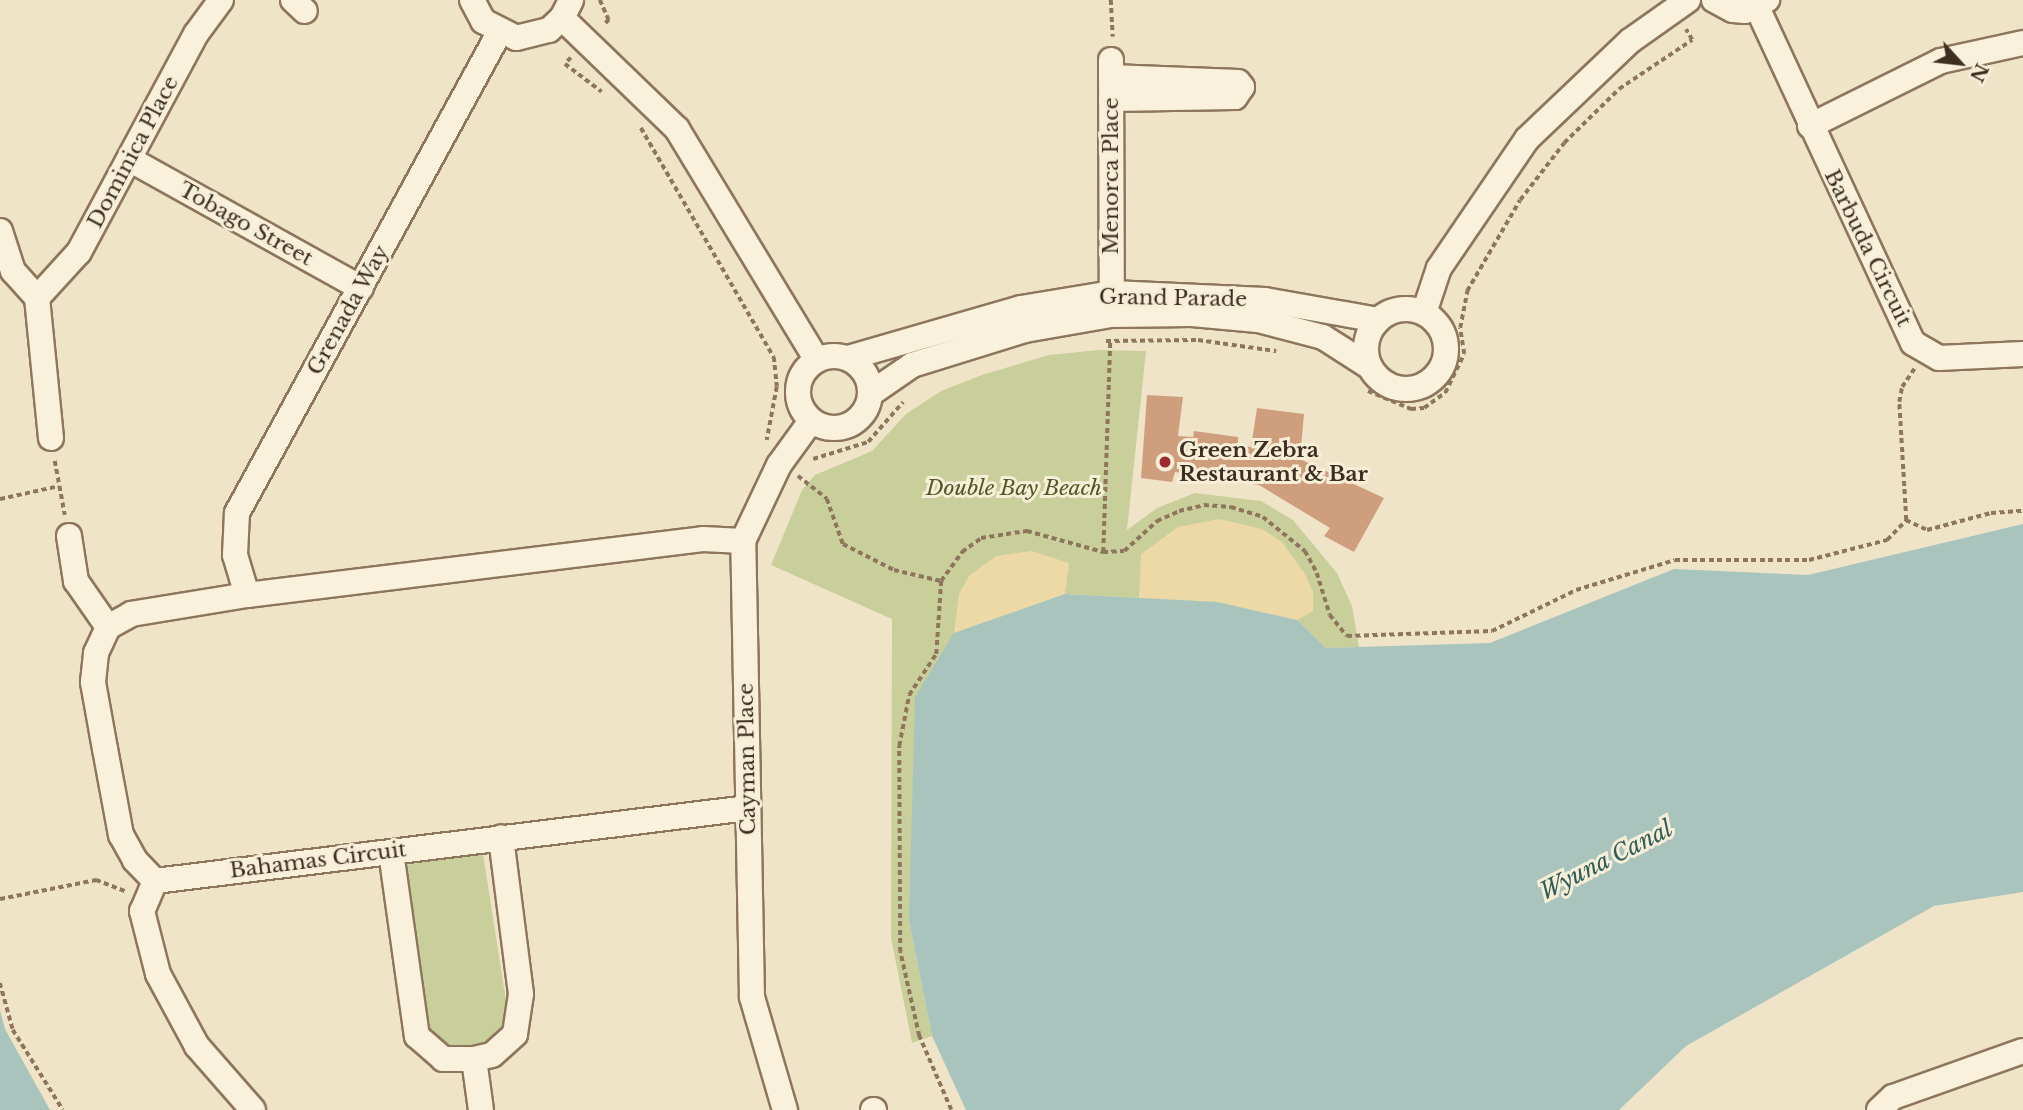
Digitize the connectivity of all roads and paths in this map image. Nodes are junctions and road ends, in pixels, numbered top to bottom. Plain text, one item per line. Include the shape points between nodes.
1 (221, 0) edge
2 (472, 0) edge
3 (1111, 0) edge
4 (1688, 0) edge
5 (1714, 0) edge
6 (1762, 4) edge
7 (567, 9) edge
8 (499, 33) junction
9 (2023, 43) edge
10 (1111, 79) joint
11 (1810, 126) junction
12 (131, 160) junction
13 (0, 231) edge
14 (360, 288) junction
15 (1112, 293) junction
16 (37, 298) junction
17 (1424, 313) junction
18 (1378, 320) junction
19 (1110, 341) dead end
20 (1926, 353) junction
21 (2023, 354) edge
22 (848, 358) junction
23 (817, 360) junction
24 (1370, 367) junction
25 (870, 394) junction
26 (811, 421) junction
27 (51, 438) joint
28 (798, 476) dead end
29 (59, 486) junction
30 (0, 499) edge
31 (2023, 512) edge
32 (1906, 520) junction
33 (69, 536) joint
34 (743, 541) junction
35 (1103, 552) junction
36 (941, 581) junction
37 (247, 595) junction
38 (108, 628) junction
39 (748, 808) junction
40 (500, 837) junction
41 (391, 852) junction
42 (155, 881) junction
43 (0, 899) edge
44 (0, 983) edge
45 (2023, 1051) edge
46 (474, 1059) junction
47 (63, 1110) edge
48 (253, 1110) edge
49 (481, 1110) edge
50 (785, 1110) edge
51 (951, 1110) edge
52 (1879, 1110) edge

1 - 12 street, Dominica Place via 196,34
2 - 8 street via 483,21
3 - 10 path
4 - 17 street via 1630,41 1527,139 1439,268
5 - 6 street via 1733,10
6 - 11 street, Barbuda Circuit
7 - 8 street via 533,37
7 - 23 street via 677,128
8 - 14 street, Grenada Way
9 - 11 street via 1941,61
10 - 15 street, Menorca Place
11 - 20 street, Barbuda Circuit via 1913,343
12 - 14 street, Tobago Street
12 - 16 street, Dominica Place via 79,252
13 - 16 street via 13,271
14 - 37 street, Grenada Way via 237,513 235,555
15 - 18 street, Grand Parade via 1265,300
15 - 22 street, Grand Parade via 1021,308
16 - 27 street
17 - 18 street via 1400,309
17 - 24 street via 1443,333 1446,346 1434,377 1416,388 1403,389 1378,378
18 - 24 street via 1366,342
19 - 35 path
20 - 21 street via 1939,358
20 - 32 path via 1902,387 1899,401
22 - 23 street
22 - 25 street via 865,372
23 - 26 street via 801,377 798,389 799,401
24 - 25 street, Grand Parade via 1323,337 1258,320 1192,314 1110,315 1025,330 912,365
25 - 26 street via 864,413 849,425 830,428
26 - 34 street, Cayman Place via 779,465
27 - 29 path
28 - 36 path via 827,499 843,544 894,570
29 - 30 path
29 - 33 path
31 - 32 path via 1991,513 1927,530
32 - 35 path via 1887,540 1809,560 1675,560 1576,590 1492,631 1347,636 1329,615 1317,573 1305,551 1263,517 1231,507 1204,505 1179,511 1157,521 1124,551
33 - 38 street via 76,580
34 - 37 street via 703,539
34 - 39 street, Cayman Place
35 - 36 path via 1054,536 1003,532 981,538 962,552
36 - 51 path via 936,653 909,695 899,746 899,933 919,1036
37 - 38 street via 131,614
38 - 42 street via 96,653 93,682 105,749 121,835 135,860
39 - 40 street, Bahamas Circuit
39 - 50 street, Cayman Place via 752,997
40 - 41 street, Bahamas Circuit
40 - 46 street via 521,994 515,1034 492,1055
41 - 42 street, Bahamas Circuit
41 - 46 street via 417,1036 443,1059
42 - 43 path via 134,893 96,880
42 - 48 street via 142,911 158,974 197,1046
44 - 47 path via 13,1030
45 - 52 street via 1893,1097
46 - 49 street

